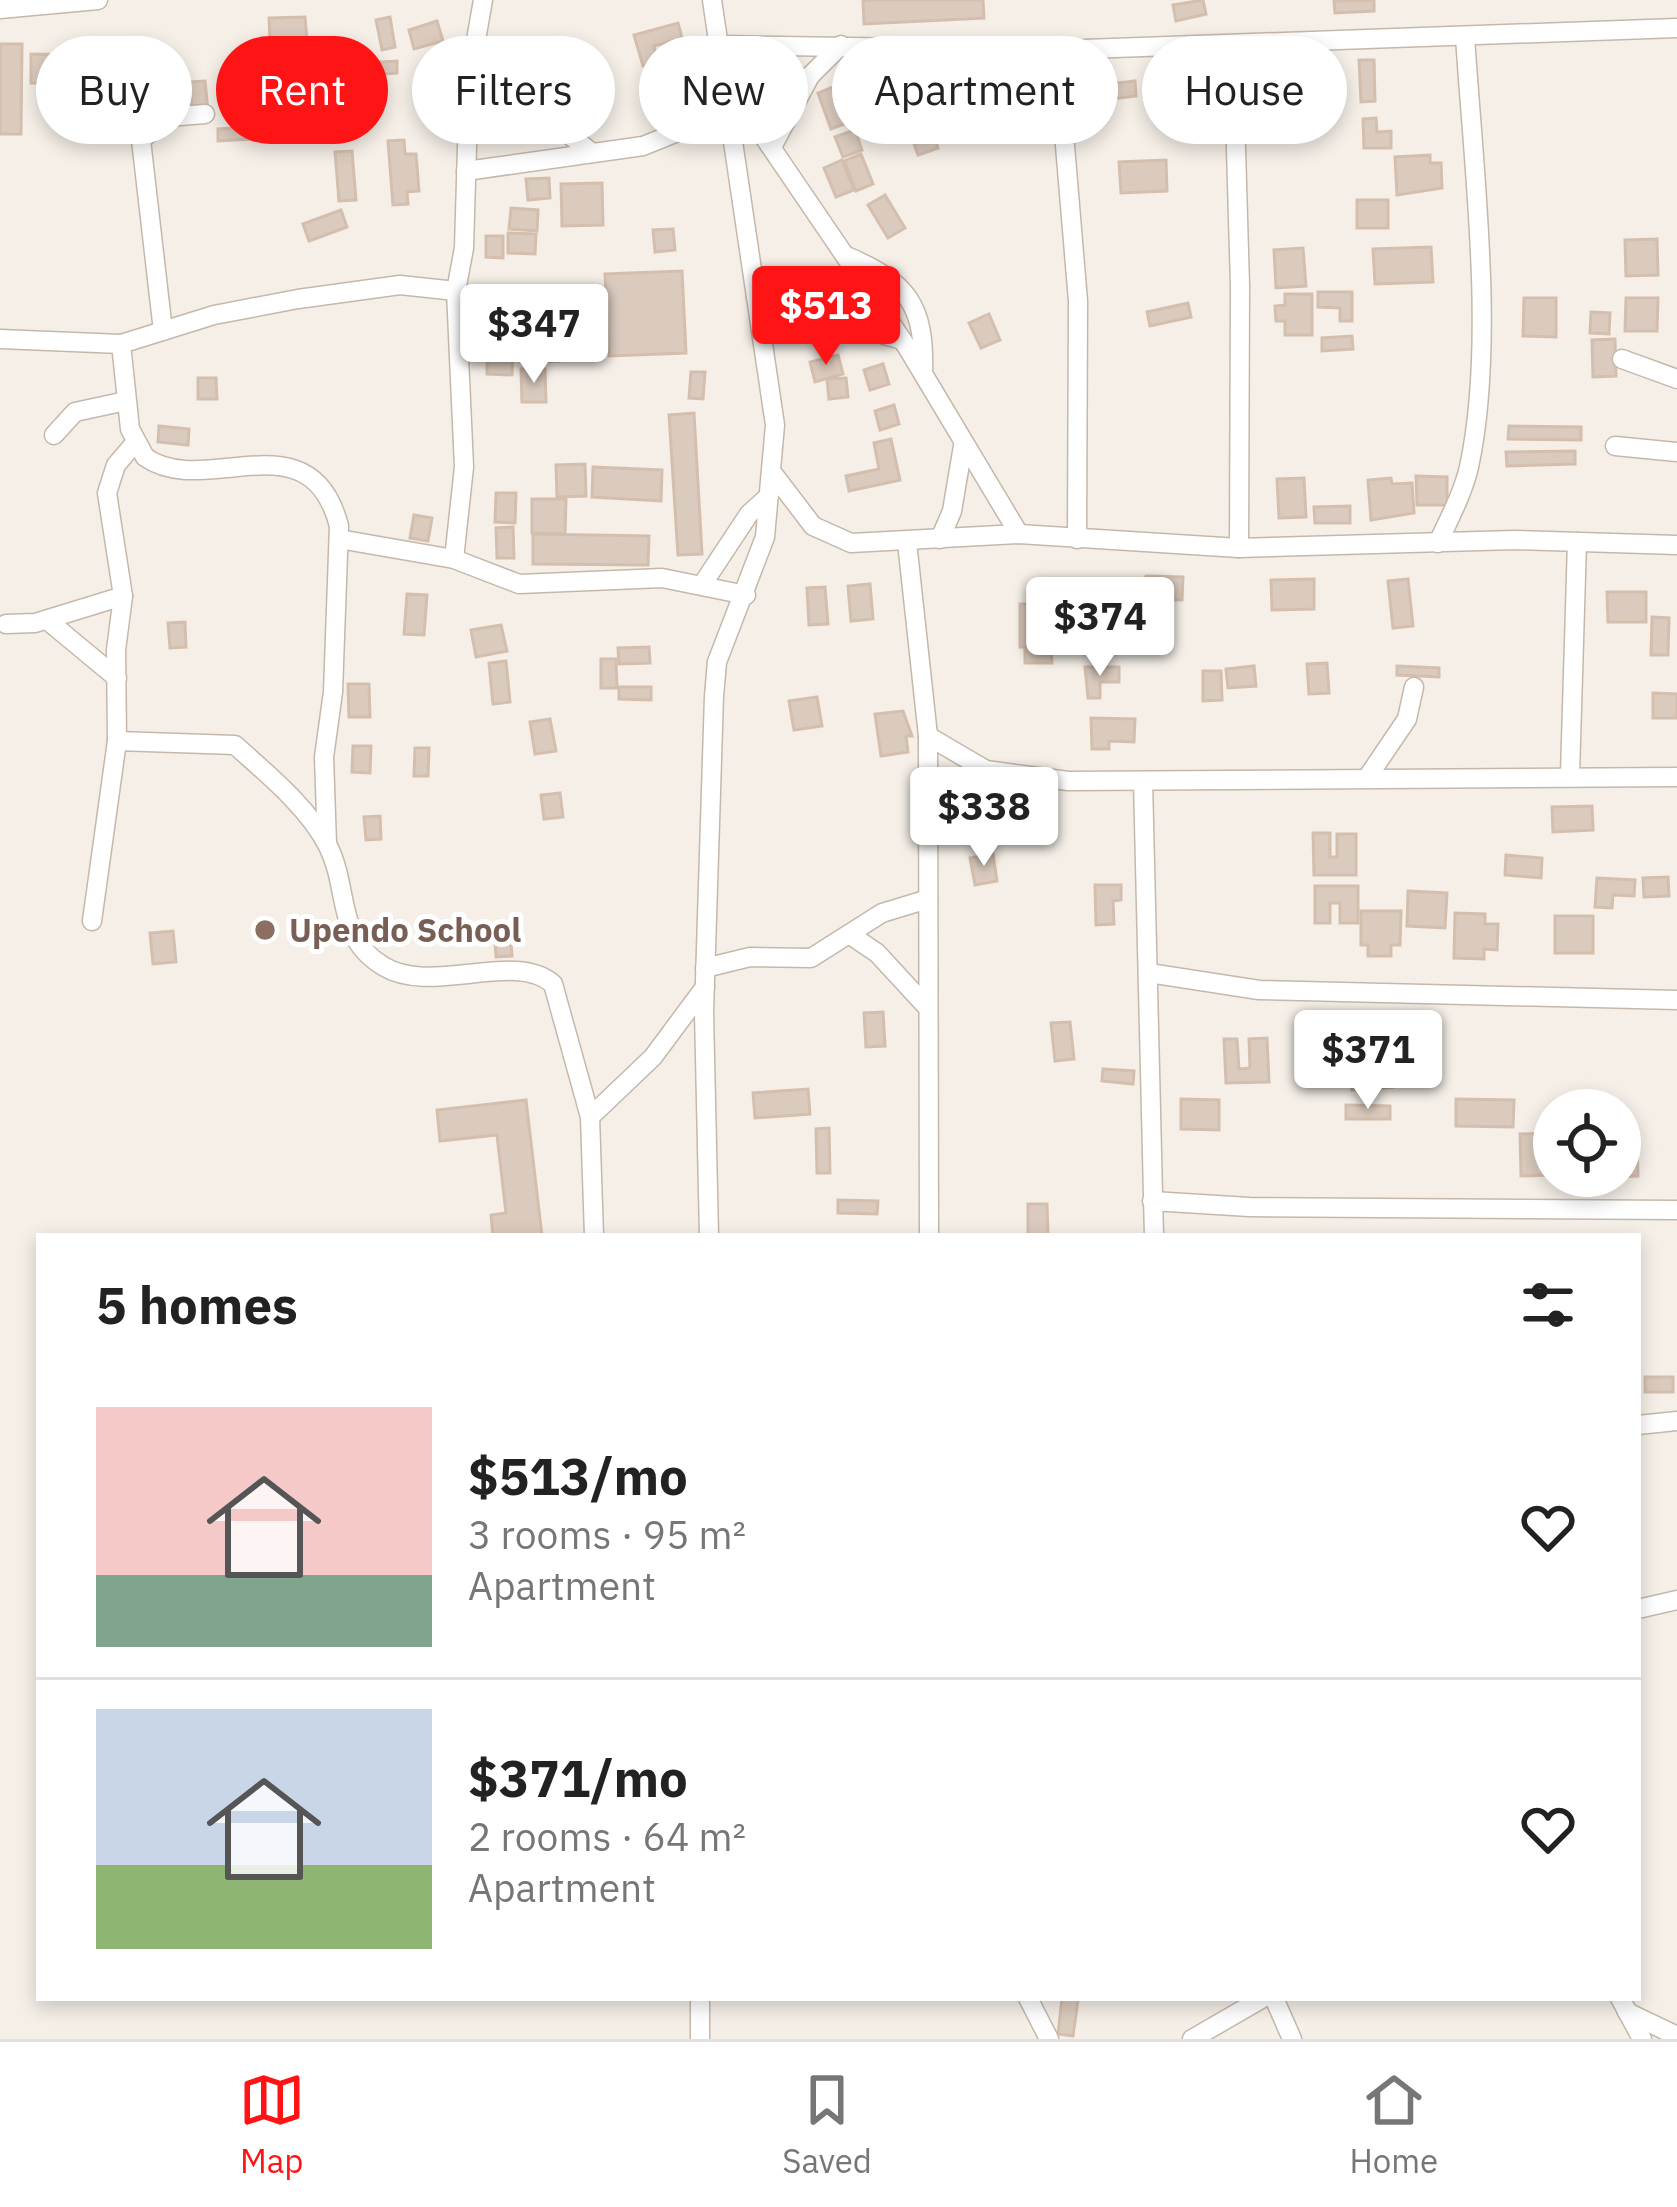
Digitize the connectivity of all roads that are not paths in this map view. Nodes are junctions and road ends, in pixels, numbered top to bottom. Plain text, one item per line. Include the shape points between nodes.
1 (98, 0) edge
2 (483, 0) edge
3 (712, 0) edge
4 (0, 9) edge
5 (1677, 28) edge
6 (1465, 35) junction
7 (477, 36) edge
8 (716, 36) edge
9 (1347, 41) edge
10 (832, 54) edge
11 (810, 76) joint
12 (206, 114) dead end
13 (467, 144) edge
14 (581, 144) edge
15 (648, 144) edge
16 (734, 144) edge
17 (770, 144) edge
18 (1065, 144) edge
19 (1236, 144) edge
20 (772, 147) junction
21 (591, 152) junction
22 (466, 171) junction
23 (847, 256) junction
24 (456, 291) junction
25 (756, 297) junction
26 (164, 331) junction
27 (0, 339) edge
28 (902, 340) junction
29 (122, 344) junction
30 (1622, 359) dead end
31 (922, 372) junction
32 (1677, 379) edge
33 (126, 401) junction
34 (54, 435) dead end
35 (134, 444) junction
36 (964, 444) junction
37 (1616, 446) dead end
38 (1677, 452) edge
39 (774, 475) junction
40 (769, 496) junction
41 (1019, 534) junction
42 (339, 538) junction
43 (1077, 538) junction
44 (940, 539) junction
45 (907, 542) junction
46 (1576, 542) junction
47 (1438, 544) junction
48 (1677, 545) edge
49 (1239, 548) junction
50 (454, 559) junction
51 (702, 585) junction
52 (746, 595) junction
53 (123, 596) junction
54 (47, 620) junction
55 (6, 623) dead end
56 (117, 678) junction
57 (1414, 687) dead end
58 (928, 736) junction
59 (117, 741) junction
60 (1570, 774) junction
61 (1677, 777) edge
62 (1367, 778) junction
63 (1143, 781) junction
64 (327, 844) junction
65 (928, 899) junction
66 (92, 921) dead end
67 (852, 936) junction
68 (1149, 974) junction
69 (705, 977) junction
70 (1677, 1000) edge
71 (925, 1005) junction
72 (590, 1117) junction
73 (1152, 1201) junction
74 (1677, 1210) edge
75 (594, 1233) edge
76 (709, 1233) edge
77 (929, 1233) edge
78 (1154, 1233) edge
79 (1677, 1421) edge
80 (1641, 1425) edge
81 (1677, 1600) edge
82 (1641, 1608) edge
83 (700, 2001) edge
84 (1030, 2001) edge
85 (1258, 2001) edge
86 (1275, 2001) edge
87 (1623, 2005) edge
88 (1677, 2036) edge
89 (700, 2039) edge
90 (1049, 2039) edge
91 (1192, 2039) edge
92 (1292, 2039) edge
93 (1642, 2039) edge

1 - 4 street
2 - 7 street
3 - 8 street
5 - 6 street
6 - 9 street
6 - 47 street via 1480,286 1475,427 1468,472
10 - 11 street
11 - 20 street
12 - 26 street via 168,116 141,140
13 - 22 street
14 - 21 street
15 - 21 street
16 - 25 street
17 - 20 street
18 - 43 street via 1078,301
19 - 49 street
20 - 23 street
21 - 22 street
22 - 24 street
23 - 28 street
23 - 31 street via 901,286 921,325
24 - 26 street via 354,291
24 - 50 street via 464,467
25 - 28 street
25 - 39 street via 776,424
26 - 29 street
27 - 29 street
28 - 31 street
29 - 33 street
30 - 32 street
31 - 36 street
33 - 34 street via 75,412
33 - 35 street
35 - 42 street via 154,464 268,466 320,481
35 - 53 street via 107,493
36 - 41 street
36 - 44 street
37 - 38 street
39 - 40 street
39 - 45 street via 831,537
40 - 51 street
40 - 52 street
41 - 43 street
41 - 44 street
42 - 50 street
42 - 64 street via 324,757
43 - 49 street
44 - 45 street
45 - 58 street
46 - 47 street
46 - 48 street
46 - 60 street
47 - 49 street
50 - 51 street via 519,584 624,577
51 - 52 street
52 - 69 street via 717,662
53 - 54 street
53 - 56 street
54 - 55 street
54 - 56 street
56 - 59 street
57 - 62 street via 1407,719
58 - 63 street via 961,759 1017,777
58 - 65 street
59 - 64 street via 235,745
59 - 66 street
60 - 61 street
60 - 62 street
62 - 63 street
63 - 68 street
64 - 72 street via 350,935 386,968 413,976 530,973 553,984
65 - 67 street via 882,914
65 - 71 street
67 - 69 street via 811,958 750,957
67 - 71 street
68 - 70 street via 1259,990
68 - 73 street
69 - 72 street via 653,1057
69 - 76 street
71 - 77 street
72 - 75 street
73 - 74 street
73 - 78 street
79 - 80 street
81 - 82 street
83 - 89 street
84 - 90 street
85 - 91 street
86 - 92 street
87 - 88 street
87 - 93 street

